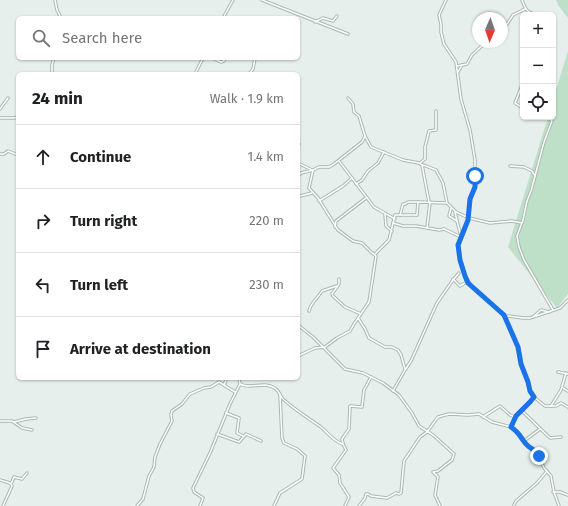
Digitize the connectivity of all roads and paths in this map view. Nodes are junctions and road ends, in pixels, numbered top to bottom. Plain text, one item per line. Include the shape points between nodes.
1 (55, 0) edge
2 (233, 0) edge
3 (262, 0) edge
4 (446, 0) edge
5 (522, 0) edge
6 (525, 9) junction
7 (528, 12) edge
8 (60, 16) edge
9 (224, 16) edge
10 (337, 16) dead end
11 (315, 22) junction
12 (508, 23) edge
13 (348, 34) dead end
14 (480, 48) edge
15 (53, 60) edge
16 (202, 60) edge
17 (255, 60) edge
18 (462, 65) junction
19 (457, 66) junction
20 (52, 72) edge
21 (195, 72) edge
22 (251, 72) edge
23 (458, 73) junction
24 (520, 90) edge
25 (8, 98) dead end
26 (348, 98) dead end
27 (520, 106) edge
28 (0, 109) edge
29 (436, 111) dead end
30 (0, 118) edge
31 (16, 118) edge
32 (551, 120) edge
33 (365, 136) junction
34 (368, 141) junction
35 (362, 142) junction
36 (384, 152) junction
37 (0, 154) edge
38 (16, 154) edge
39 (338, 161) junction
40 (300, 164) edge
41 (421, 164) junction
42 (510, 166) dead end
43 (313, 170) junction
44 (300, 174) edge
45 (535, 176) junction
46 (352, 179) junction
47 (356, 184) junction
48 (312, 193) junction
49 (300, 196) edge
50 (366, 198) junction
51 (319, 201) junction
52 (418, 202) junction
53 (429, 202) junction
54 (446, 203) junction
55 (451, 208) junction
56 (455, 212) junction
57 (385, 214) junction
58 (400, 215) junction
59 (468, 217) junction
60 (394, 219) junction
61 (457, 221) junction
62 (393, 223) junction
63 (522, 223) junction
64 (335, 227) junction
65 (427, 228) junction
66 (392, 231) junction
67 (461, 236) junction
68 (375, 254) junction
69 (459, 273) dead end
70 (453, 279) junction
71 (340, 280) dead end
72 (468, 283) junction
73 (338, 286) junction
74 (568, 300) edge
75 (553, 310) junction
76 (309, 311) dead end
77 (550, 312) junction
78 (361, 314) junction
79 (505, 317) junction
80 (533, 317) junction
81 (358, 318) junction
82 (300, 326) edge
83 (324, 348) junction
84 (300, 355) edge
85 (405, 370) junction
86 (558, 372) dead end
87 (567, 374) edge
88 (371, 377) junction
89 (226, 380) edge
90 (240, 380) edge
91 (224, 384) junction
92 (240, 384) junction
93 (562, 388) junction
94 (393, 391) junction
95 (568, 391) edge
96 (235, 392) junction
97 (280, 395) junction
98 (534, 397) junction
99 (550, 406) junction
100 (568, 407) edge
101 (522, 410) junction
102 (226, 413) junction
103 (482, 417) junction
104 (515, 417) junction
105 (36, 418) dead end
106 (0, 421) edge
107 (14, 422) junction
108 (511, 427) junction
109 (541, 429) junction
110 (32, 430) dead end
111 (427, 432) junction
112 (217, 434) junction
113 (243, 436) junction
114 (561, 437) dead end
115 (261, 441) dead end
116 (524, 441) junction
117 (343, 444) junction
118 (547, 471) junction
119 (27, 473) dead end
120 (0, 480) edge
121 (10, 484) junction
122 (554, 492) junction
123 (568, 495) edge
124 (514, 505) dead end
125 (4, 506) edge
126 (138, 506) edge
127 (200, 506) edge
128 (274, 506) edge
129 (345, 506) edge
130 (359, 506) edge
131 (440, 506) edge
132 (558, 506) edge

1 - 8 street
2 - 9 street
3 - 11 street
4 - 19 street via 439,15 442,35 444,45
5 - 6 street
6 - 7 street
6 - 12 street via 513,15
10 - 11 street via 333,21 323,18
11 - 13 street
14 - 18 street via 468,63
15 - 20 street
16 - 21 street
17 - 22 street
18 - 19 street
18 - 23 street
19 - 23 street
23 - 59 street via 461,99 475,160 475,187 470,199
24 - 27 street via 515,103
25 - 28 street
26 - 33 street via 354,112 359,116
29 - 41 street via 436,130 428,131 425,159
30 - 31 street
32 - 45 street
33 - 34 street
33 - 35 street
34 - 35 street
34 - 36 street via 371,147
35 - 39 street
36 - 41 street
36 - 47 street via 378,163
37 - 38 street via 8,151
39 - 43 street via 330,167
39 - 46 street
40 - 43 street
41 - 53 street
41 - 54 street via 438,172 444,186
42 - 45 street via 532,170
43 - 44 street
43 - 48 street via 309,188
45 - 63 street
46 - 47 street
46 - 51 street
47 - 50 street
48 - 49 street
48 - 51 street
50 - 57 street via 375,209
50 - 64 street via 336,221
51 - 64 street
52 - 53 street
52 - 58 street via 402,204
52 - 58 street via 417,215
53 - 54 street
53 - 65 street
54 - 55 street
55 - 56 street
55 - 61 street via 449,216
56 - 59 street
56 - 61 street
57 - 60 street
57 - 66 street via 386,226
58 - 60 street via 395,215
59 - 63 street via 490,223
59 - 67 street
60 - 62 street
61 - 67 street
62 - 65 street
62 - 66 street
63 - 75 street via 517,235 519,250
64 - 68 street via 353,241 362,242
65 - 67 street via 444,229
66 - 68 street via 390,240
67 - 72 street via 458,245
68 - 78 street via 370,298 368,306
69 - 70 street
70 - 72 street via 460,286
70 - 85 street via 433,310
71 - 73 street
72 - 79 street
73 - 76 street via 322,291
73 - 78 street via 332,294 334,297 345,307
74 - 75 street
75 - 77 street
77 - 80 street
77 - 80 street via 541,310
78 - 81 street
79 - 80 street
79 - 98 street
81 - 83 street via 350,332
81 - 85 street via 369,338 385,347 398,350
82 - 83 street
83 - 84 street via 315,348
83 - 88 street via 345,369
85 - 94 street
86 - 87 street
87 - 93 street
88 - 94 street
88 - 117 street via 364,390 362,407 350,406 349,428 342,438
89 - 91 street
90 - 92 street
91 - 96 street
91 - 126 street via 219,382 190,394 172,412 172,421 160,444 143,499
92 - 96 street
92 - 97 street via 270,387 276,389
93 - 95 street
93 - 99 street
94 - 111 street via 401,397 418,424
96 - 102 street
97 - 117 street
97 - 128 street via 282,438 285,443 297,448 305,456 302,479 280,493
98 - 99 street via 544,405
98 - 101 street
99 - 100 street via 562,403
101 - 104 street
101 - 109 street
102 - 112 street
102 - 113 street via 239,418 237,433
103 - 104 street via 500,406
103 - 108 street
103 - 111 street via 479,414 441,415
104 - 108 street
105 - 107 street
106 - 107 street
107 - 110 street via 22,428
108 - 116 street
109 - 114 street via 550,438
109 - 116 street
111 - 130 street via 420,437 404,461 401,493 388,498 366,494
111 - 131 street via 454,455 452,460 433,472 438,477 435,494
112 - 113 street via 238,442
112 - 127 street via 193,488 194,492 203,498
113 - 115 street via 246,434
116 - 118 street via 537,452
117 - 129 street via 346,450 333,468 350,497
118 - 122 street
118 - 124 street
119 - 121 street via 23,479 14,477
120 - 121 street
121 - 125 street via 12,489
122 - 123 street
122 - 132 street

